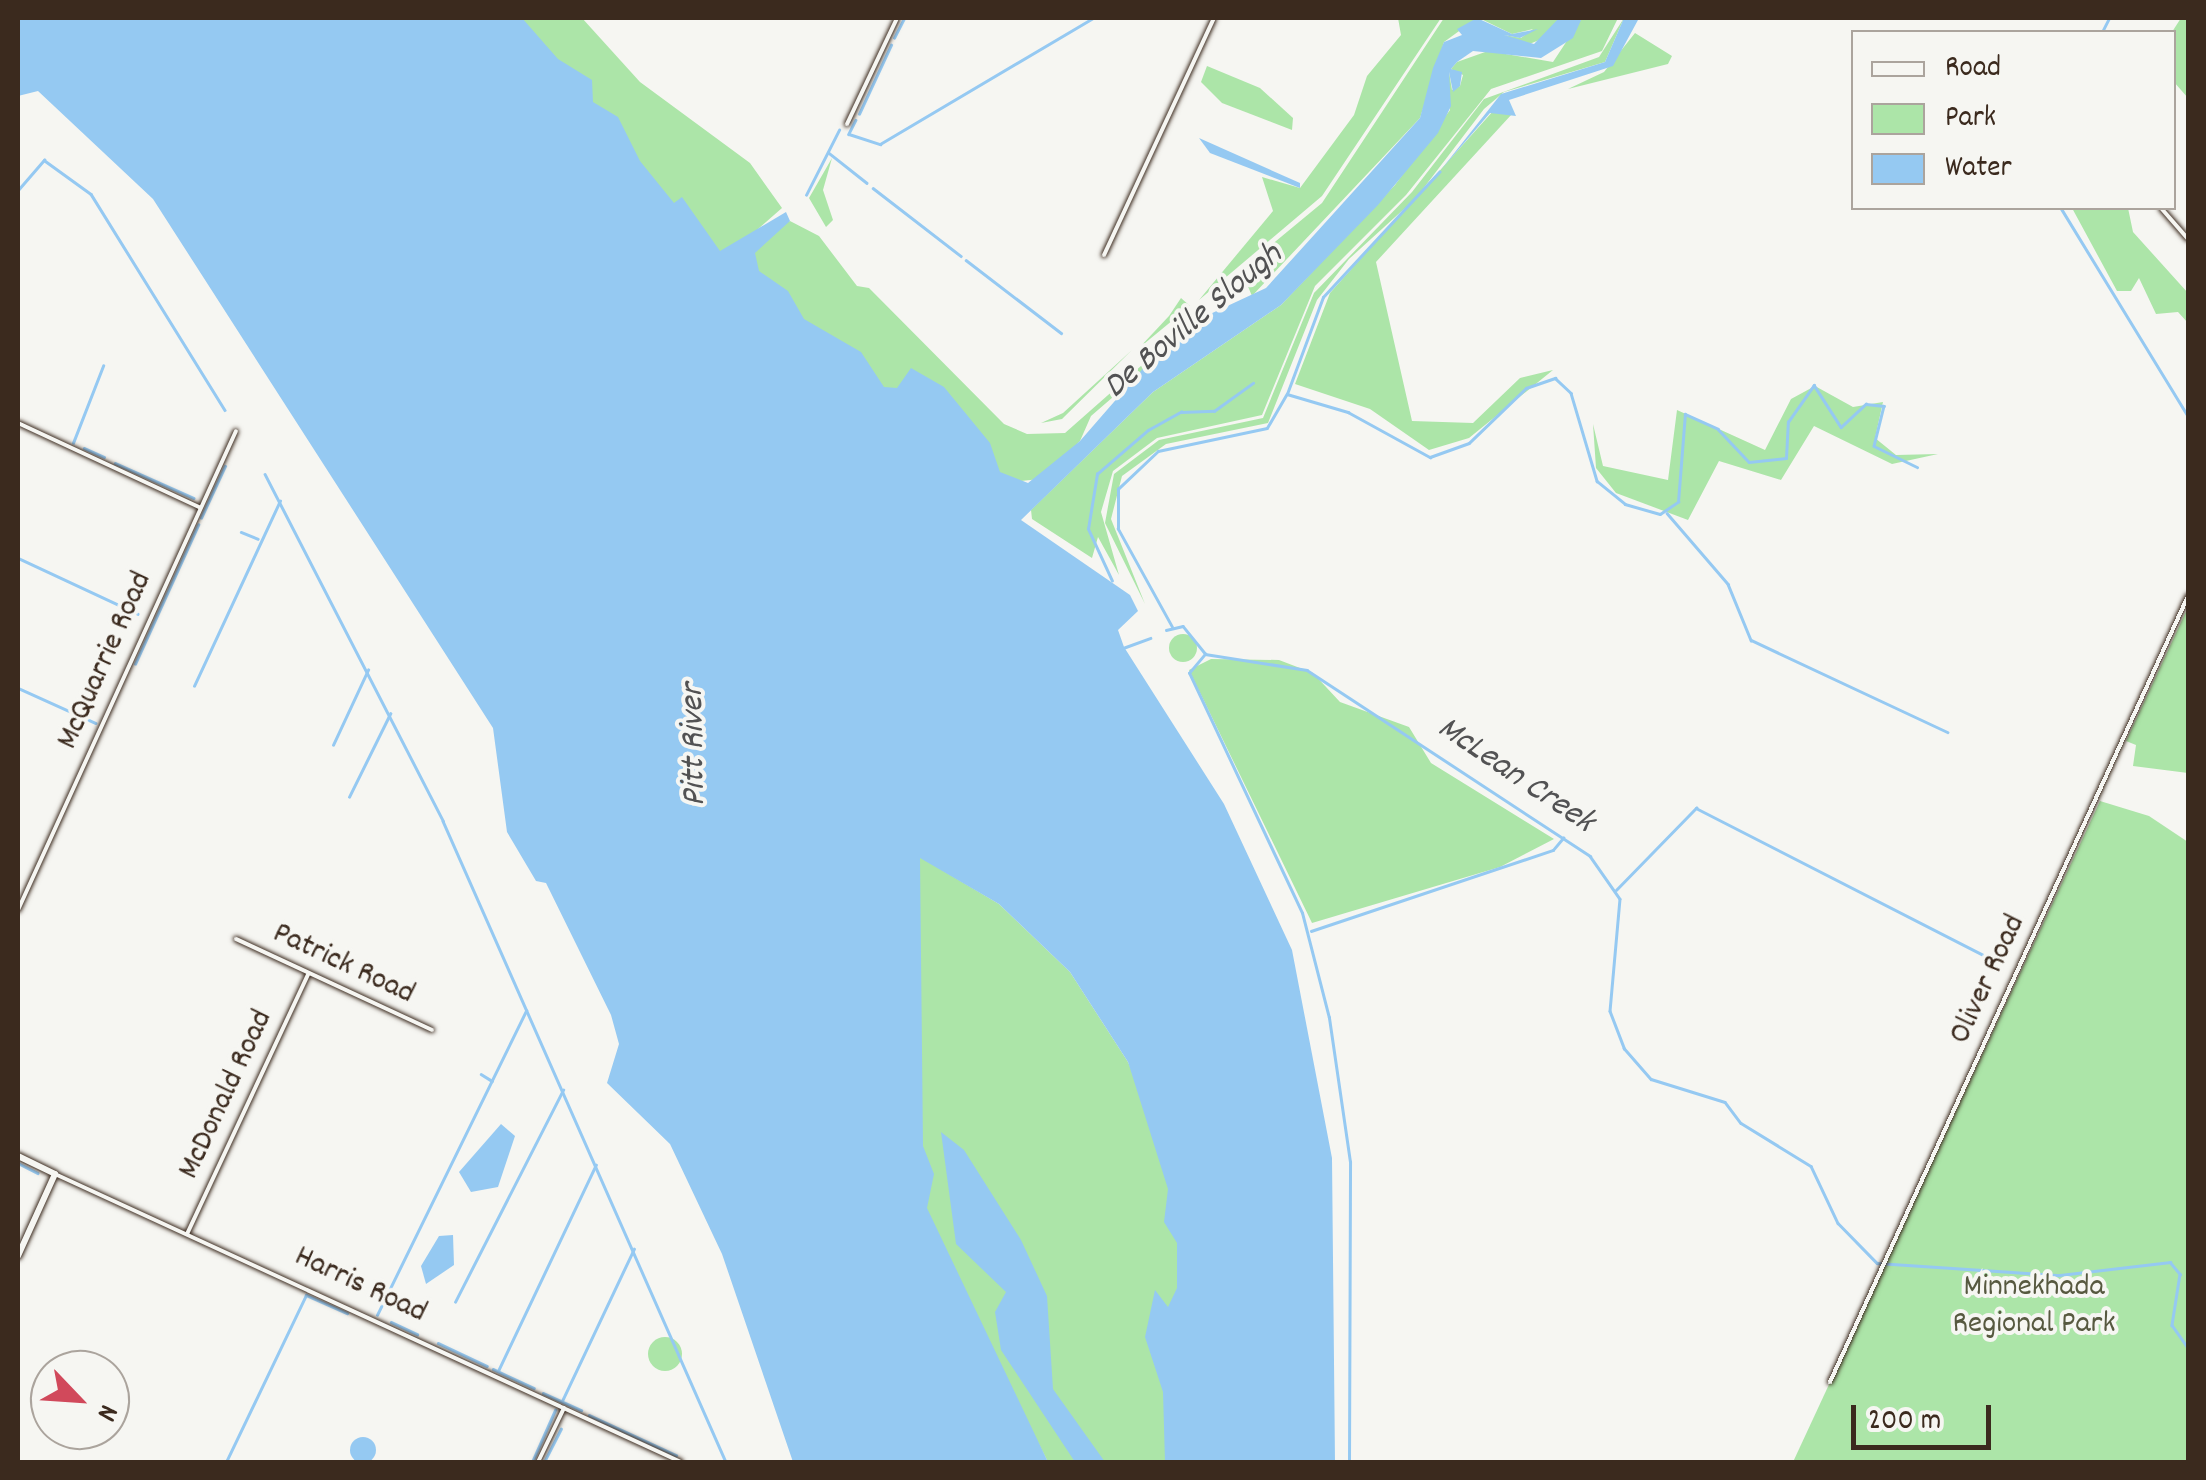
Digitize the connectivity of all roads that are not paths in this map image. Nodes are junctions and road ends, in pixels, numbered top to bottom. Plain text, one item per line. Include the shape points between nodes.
1 (897, 18) edge
2 (1214, 18) edge
3 (847, 124) dead end
4 (2163, 210) edge
5 (2188, 238) edge
6 (1104, 255) dead end
7 (18, 423) edge
8 (236, 431) dead end
9 (200, 508) junction
10 (2188, 596) edge
11 (18, 910) edge
12 (236, 939) dead end
13 (308, 974) junction
14 (432, 1030) dead end
15 (18, 1156) edge
16 (55, 1174) junction
17 (187, 1234) junction
18 (18, 1256) edge
19 (1830, 1382) dead end
20 (564, 1408) junction
21 (538, 1462) edge
22 (681, 1462) edge

1 - 3 street
2 - 6 street
4 - 5 street
7 - 9 street
8 - 9 street, McQuarrie Road
9 - 11 street, McQuarrie Road
10 - 19 street, Oliver Road
12 - 13 street, Patrick Road
13 - 14 street, Patrick Road
13 - 17 street, McDonald Road
15 - 16 main road, Harris Road
16 - 17 street, Harris Road
16 - 18 main road
17 - 20 street, Harris Road
20 - 21 street
20 - 22 street, Harris Road

